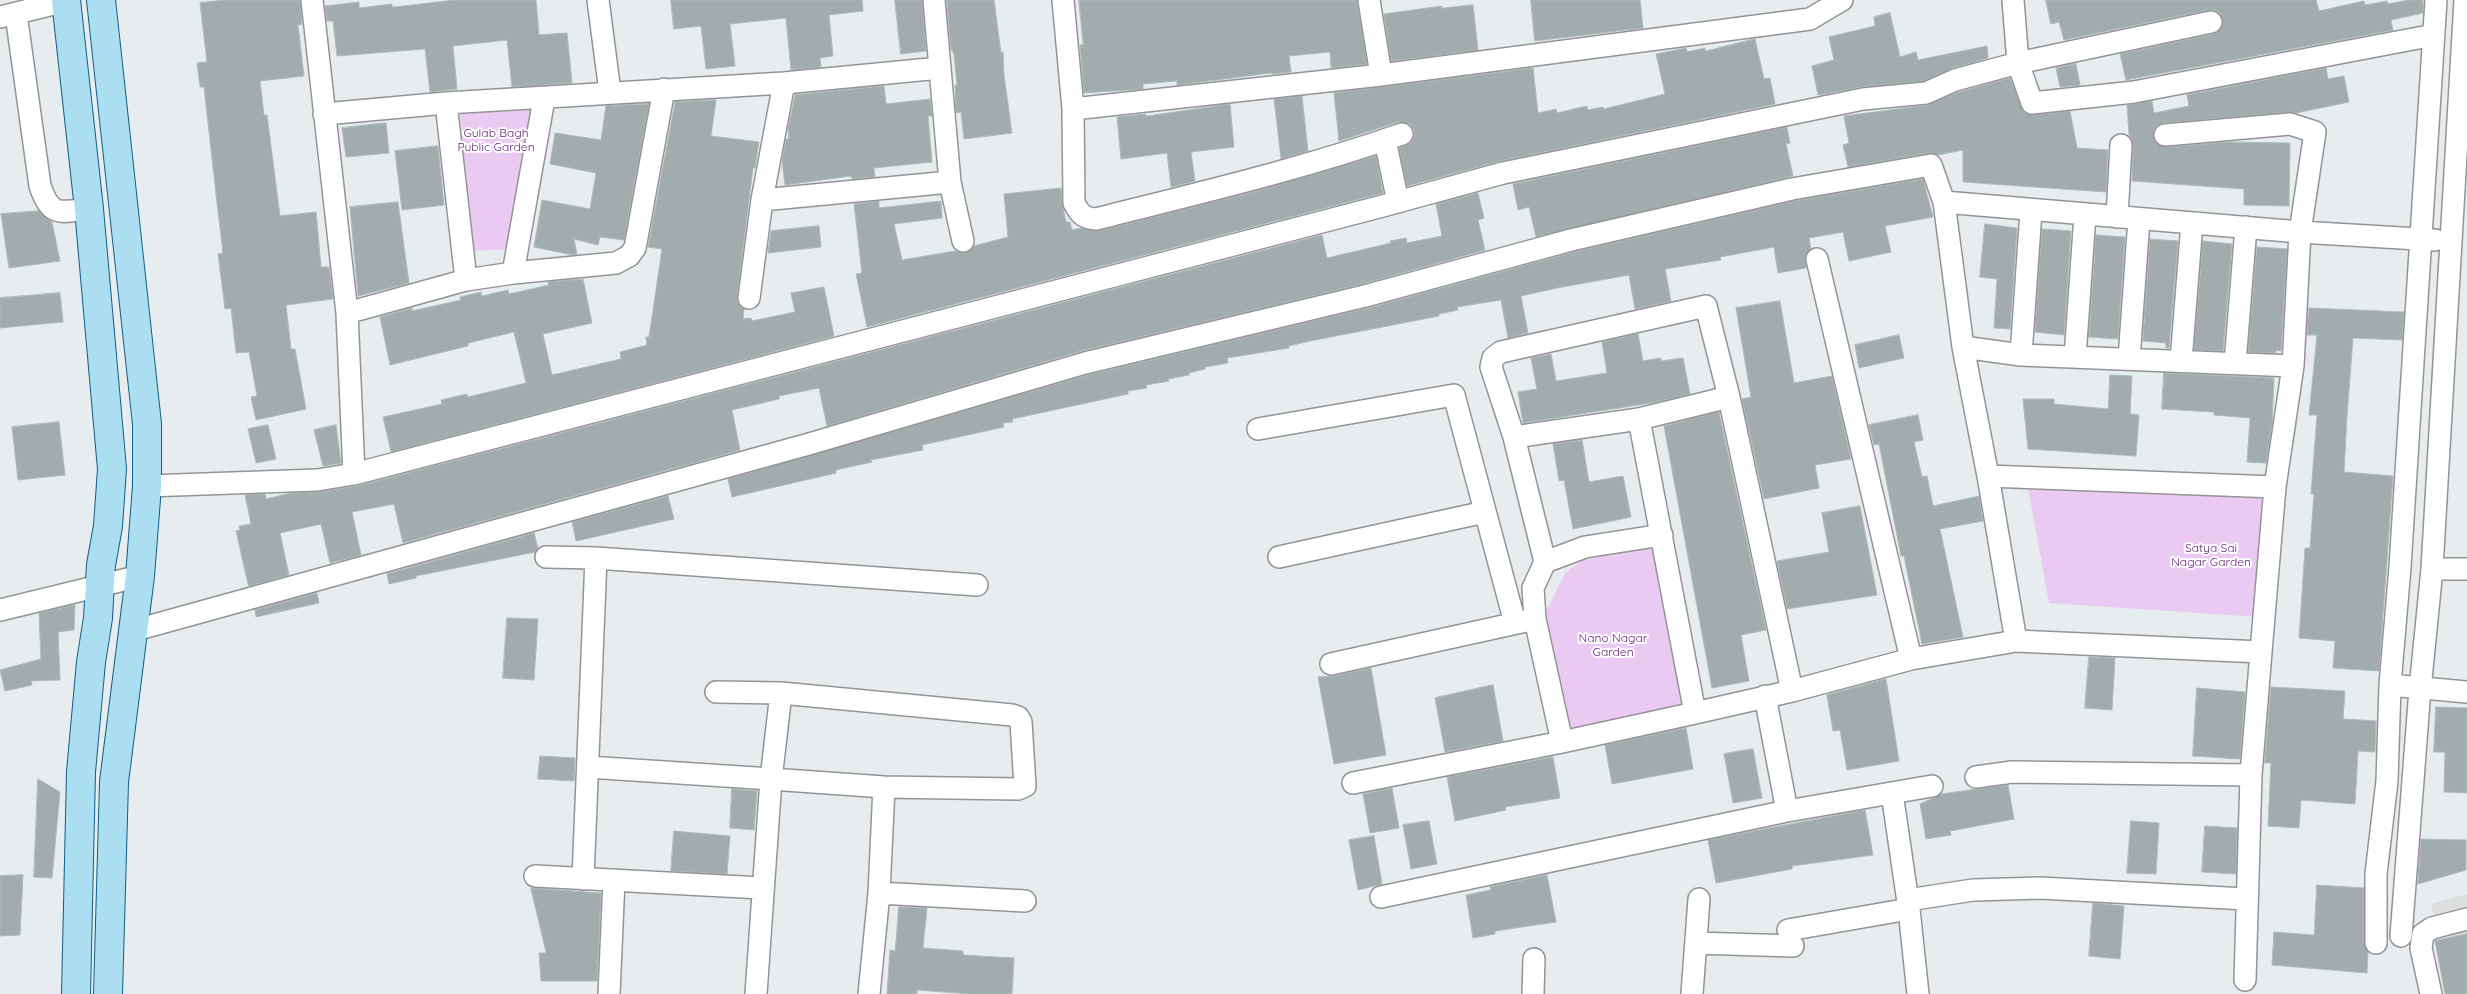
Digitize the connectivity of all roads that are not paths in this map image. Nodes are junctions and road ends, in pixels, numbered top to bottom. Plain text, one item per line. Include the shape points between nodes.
1 (66, 0) edge
2 (101, 0) edge
3 (312, 0) edge
4 (598, 0) edge
5 (934, 0) edge
6 (1064, 0) edge
7 (1369, 0) edge
8 (1842, 0) edge
9 (2013, 0) edge
10 (2436, 0) edge
11 (2464, 0) edge
12 (8, 15) edge
13 (2211, 22) dead end
14 (2434, 35) junction
15 (2018, 63) junction
16 (940, 68) junction
17 (1381, 75) junction
18 (784, 83) junction
19 (664, 89) junction
20 (610, 92) junction
21 (544, 99) junction
22 (446, 103) junction
23 (1073, 108) junction
24 (324, 114) junction
25 (2427, 118) junction
26 (2463, 120) edge
27 (2165, 135) dead end
28 (2121, 145) dead end
29 (950, 182) junction
30 (762, 200) junction
31 (1398, 202) junction
32 (1944, 202) junction
33 (89, 209) junction
34 (2031, 211) junction
35 (2085, 215) junction
36 (2117, 217) junction
37 (2139, 219) junction
38 (2192, 223) junction
39 (2246, 227) junction
40 (2300, 232) junction
41 (2421, 239) junction
42 (963, 241) dead end
43 (2452, 241) junction
44 (1817, 259) dead end
45 (513, 273) junction
46 (466, 280) junction
47 (749, 298) dead end
48 (347, 313) junction
49 (1963, 347) junction
50 (2022, 356) junction
51 (2076, 357) junction
52 (2129, 359) junction
53 (2181, 361) junction
54 (2235, 363) junction
55 (2293, 366) junction
56 (1729, 398) junction
57 (1639, 419) junction
58 (1258, 429) dead end
59 (1514, 437) junction
60 (354, 474) junction
61 (1988, 476) junction
62 (147, 486) junction
63 (2275, 487) junction
64 (1485, 512) junction
65 (1662, 535) junction
66 (546, 557) dead end
67 (1279, 557) dead end
68 (596, 558) junction
69 (1544, 562) junction
70 (2432, 569) junction
71 (2467, 569) edge
72 (140, 576) junction
73 (100, 585) junction
74 (977, 585) dead end
75 (0, 610) edge
76 (1525, 621) junction
77 (132, 631) junction
78 (2016, 641) junction
79 (2261, 652) junction
80 (1911, 659) junction
81 (1331, 664) dead end
82 (2390, 685) junction
83 (2420, 689) junction
84 (1792, 691) junction
85 (716, 692) dead end
86 (2467, 692) edge
87 (781, 693) junction
88 (1765, 696) junction
89 (1695, 713) junction
90 (1562, 742) junction
91 (588, 768) junction
92 (2251, 775) junction
93 (1976, 777) dead end
94 (771, 779) junction
95 (1353, 783) dead end
96 (1932, 786) dead end
97 (884, 787) junction
98 (1892, 793) junction
99 (1787, 811) junction
100 (536, 876) dead end
101 (583, 879) junction
102 (614, 880) junction
103 (762, 888) junction
104 (878, 893) junction
105 (1381, 897) dead end
106 (1699, 899) dead end
107 (2246, 899) junction
108 (1025, 901) dead end
109 (1908, 905) junction
110 (2467, 919) edge
111 (2401, 936) dead end
112 (1696, 943) junction
113 (2376, 943) dead end
114 (1534, 959) dead end
115 (2244, 980) dead end
116 (76, 994) edge
117 (108, 994) edge
118 (609, 994) edge
119 (756, 994) edge
120 (869, 994) edge
121 (1533, 994) edge
122 (1692, 994) edge
123 (1918, 994) edge
124 (2431, 994) edge

1 - 12 street
1 - 33 main road
2 - 62 main road via 146,424
3 - 24 street
4 - 20 street
5 - 16 street
6 - 23 street
7 - 17 street
8 - 17 street via 1810,19
9 - 15 street
10 - 14 street
11 - 26 street
12 - 33 street via 45,202 59,212
13 - 15 street
14 - 15 street via 2134,92 2032,103
14 - 25 street
15 - 31 street via 1955,80 1926,93 1863,99 1503,173
16 - 18 street
16 - 29 street
17 - 23 street
18 - 19 street
18 - 30 street
19 - 20 street
19 - 45 street via 635,248 629,256 616,263
20 - 21 street
21 - 22 street
21 - 45 street
22 - 24 street
22 - 46 street
23 - 31 street via 1074,203 1086,218 1096,219 1257,178 1394,137
24 - 48 street
25 - 26 street
25 - 41 street
26 - 43 street
27 - 40 street via 2290,124 2315,132
28 - 36 street
29 - 30 street
29 - 42 street
30 - 47 street
31 - 60 street
32 - 34 street
32 - 49 street
32 - 77 street via 1931,165 1792,189 1571,240 1365,296 1085,363 809,444
33 - 73 main road via 112,469
34 - 35 street
34 - 50 street
35 - 36 street
35 - 51 street
36 - 37 street
37 - 38 street
37 - 52 street
38 - 39 street
38 - 53 street
39 - 40 street
39 - 54 street
40 - 41 street
40 - 55 street
41 - 43 street
41 - 82 street
43 - 70 street
44 - 80 street
45 - 46 street
46 - 48 street
48 - 60 street
49 - 50 street
49 - 61 street
50 - 51 street
51 - 52 street
52 - 53 street
53 - 54 street
54 - 55 street
55 - 63 street
56 - 57 street
56 - 59 street via 1706,306 1501,352 1493,358 1491,366
56 - 84 street
57 - 59 street
57 - 65 street
58 - 64 street via 1454,395
59 - 69 street
60 - 62 street via 317,480
61 - 63 street
61 - 78 street
62 - 72 main road
63 - 79 street
64 - 67 street
64 - 76 street
65 - 69 street via 1585,547
65 - 89 street
66 - 68 street
68 - 74 street
68 - 91 street
69 - 76 street via 1533,588
70 - 71 street
70 - 83 street
72 - 73 street
72 - 77 main road
73 - 75 street
73 - 116 main road via 81,772
76 - 81 street
76 - 90 street
77 - 117 main road via 114,782
78 - 79 street
78 - 80 street
79 - 92 street
80 - 84 street
82 - 83 street
82 - 113 street via 2387,781 2376,874
83 - 86 street
83 - 111 street
84 - 88 street
85 - 87 street
87 - 94 street
87 - 97 street via 1012,715 1021,722 1025,786 1018,789
88 - 89 street
88 - 99 street
89 - 90 street
90 - 95 street
91 - 94 street
91 - 101 street
92 - 93 street via 2021,772
92 - 107 street
94 - 97 street
94 - 103 street
96 - 98 street
97 - 104 street
98 - 99 street
98 - 109 street
99 - 105 street
100 - 101 street
101 - 102 street
102 - 103 street
102 - 118 street
103 - 119 street
104 - 108 street
104 - 120 street
106 - 112 street
107 - 109 street via 2040,888 1973,890
107 - 115 street
109 - 112 street via 1791,938
109 - 123 street
110 - 124 street via 2432,928 2423,934 2421,948
112 - 122 street
114 - 121 street

